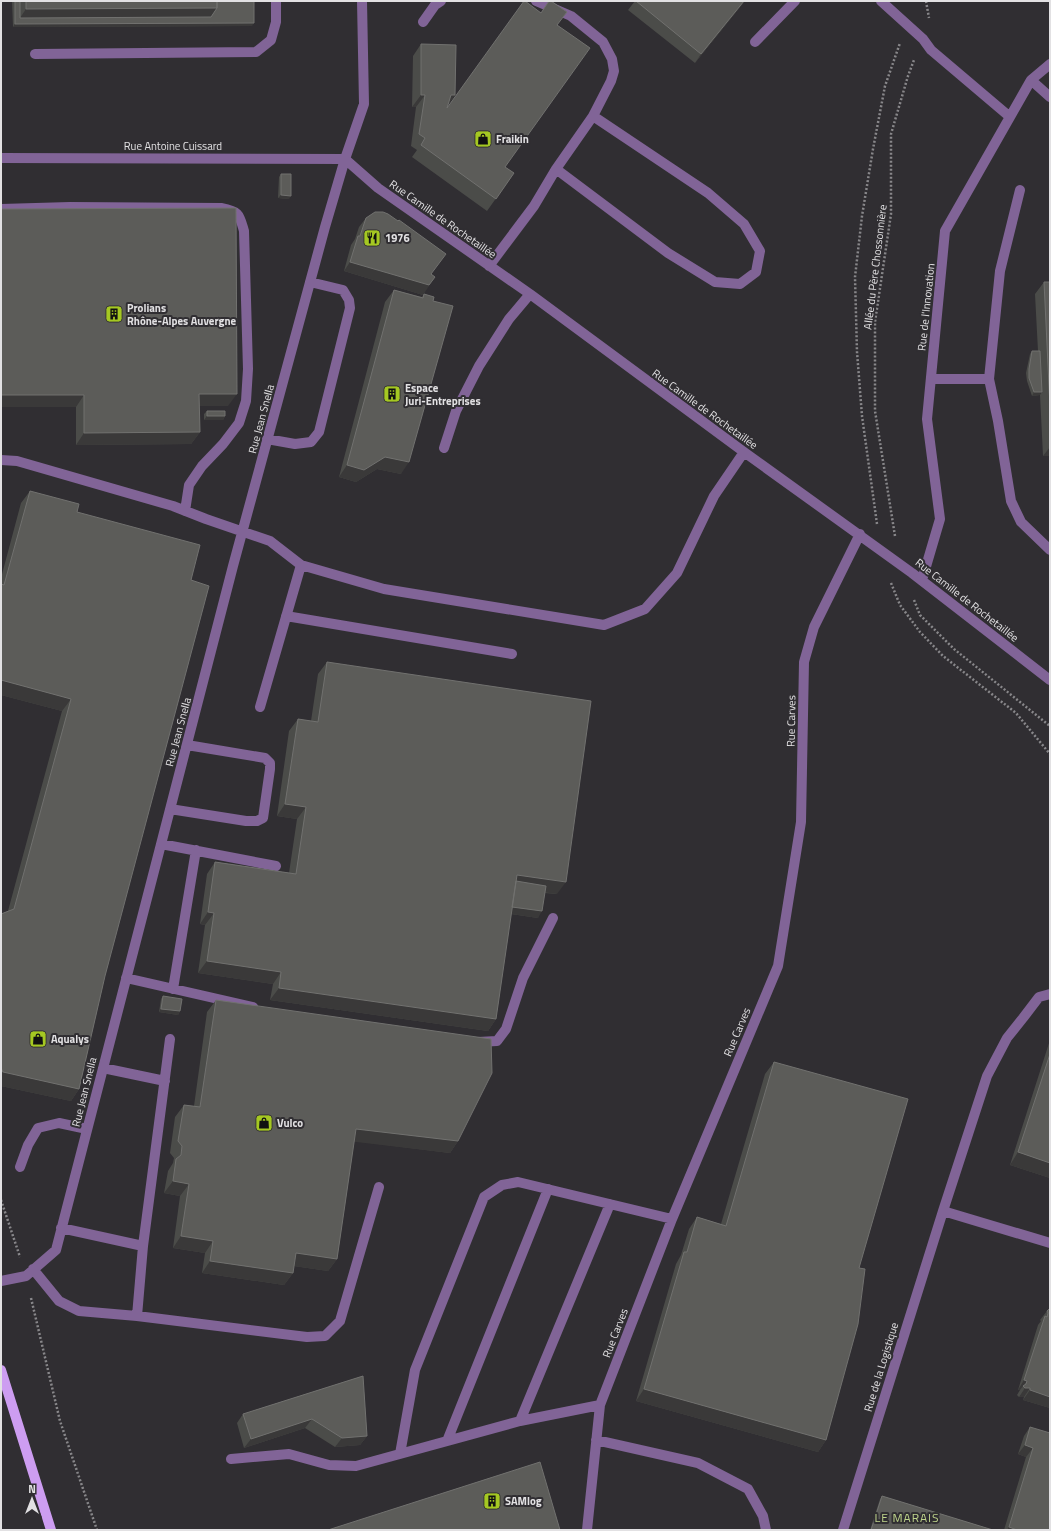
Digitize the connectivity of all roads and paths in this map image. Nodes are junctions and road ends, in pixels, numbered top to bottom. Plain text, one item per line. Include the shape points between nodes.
1 (276, 1) edge
2 (362, 1) edge
3 (441, 1) edge
4 (536, 1) edge
5 (794, 1) edge
6 (881, 1) edge
7 (926, 1) edge
8 (423, 22) dead end
9 (907, 24) junction
10 (923, 39) junction
11 (755, 42) dead end
12 (35, 54) dead end
13 (1050, 64) edge
14 (1031, 80) junction
15 (1050, 98) edge
16 (593, 116) junction
17 (1010, 118) junction
18 (1, 158) edge
19 (345, 159) junction
20 (556, 169) junction
21 (1020, 190) dead end
22 (1, 209) edge
23 (489, 266) junction
24 (310, 282) junction
25 (530, 294) junction
26 (931, 379) junction
27 (989, 380) junction
28 (267, 439) junction
29 (444, 448) dead end
30 (744, 452) junction
31 (1, 460) edge
32 (185, 511) junction
33 (243, 531) junction
34 (860, 534) junction
35 (882, 550) junction
36 (1050, 550) edge
37 (900, 564) junction
38 (301, 565) junction
39 (922, 580) junction
40 (911, 593) dead end
41 (286, 616) junction
42 (512, 654) dead end
43 (1050, 680) edge
44 (260, 707) dead end
45 (1050, 726) edge
46 (187, 744) junction
47 (1050, 754) edge
48 (170, 809) junction
49 (161, 844) junction
50 (196, 850) junction
51 (276, 866) dead end
52 (553, 918) dead end
53 (126, 978) junction
54 (173, 988) junction
55 (1050, 994) edge
56 (262, 1008) edge
57 (170, 1039) dead end
58 (466, 1040) edge
59 (103, 1068) junction
60 (165, 1081) junction
61 (87, 1128) junction
62 (20, 1167) dead end
63 (379, 1187) dead end
64 (548, 1189) junction
65 (1, 1200) edge
66 (610, 1204) junction
67 (943, 1211) junction
68 (672, 1219) junction
69 (61, 1228) junction
70 (1050, 1243) edge
71 (143, 1246) junction
72 (30, 1273) junction
73 (1, 1281) edge
74 (137, 1316) junction
75 (1, 1370) edge
76 (600, 1405) junction
77 (520, 1421) junction
78 (596, 1440) junction
79 (447, 1441) junction
80 (400, 1454) junction
81 (231, 1459) dead end
82 (51, 1530) edge
83 (97, 1530) edge
84 (587, 1530) edge
85 (766, 1530) edge
86 (843, 1530) edge

1 - 12 street via 276,22 271,40 256,52
2 - 19 street, Rue Jean Snella via 364,104
3 - 8 street
4 - 16 street via 571,16 603,42 612,59 614,71 611,81
5 - 11 street
6 - 9 street
7 - 10 path, Allée du Père Chossonnière via 930,23
9 - 10 street
9 - 35 path via 885,86 863,209 855,277 862,416
10 - 17 street via 931,50
10 - 37 path, Allée du Père Chossonnière via 908,76 891,134 891,214 875,322 875,411
13 - 14 street, Rue de l'Innovation
14 - 15 street
14 - 17 street, Rue de l'Innovation
16 - 20 street
16 - 20 street via 708,193 744,224 760,251 756,272 740,284 715,282 668,253
17 - 26 street, Rue de l'Innovation via 945,231
18 - 19 street, Rue Antoine Cuissard
19 - 23 street, Rue Camille de Rochetaillée via 378,188
19 - 24 street, Rue Jean Snella
20 - 23 street via 534,206
21 - 27 street via 1000,271
22 - 32 street via 221,208 234,211 240,217 244,231 248,369 246,401 239,423 189,485
23 - 25 street, Rue Camille de Rochetaillée
24 - 28 street, Rue Jean Snella
24 - 28 street via 343,290 350,308 319,432 311,442 296,444
25 - 29 street via 509,319 479,366 456,411
25 - 30 street, Rue Camille de Rochetaillée
26 - 27 street
26 - 39 street, Rue de l'Innovation via 927,419 940,518
27 - 36 street via 1010,500 1021,522
28 - 33 street, Rue Jean Snella
30 - 34 street, Rue Camille de Rochetaillée
30 - 38 street via 714,496 677,573 645,609 604,625 384,589
31 - 32 street via 17,461
32 - 33 street
33 - 38 street via 270,541
33 - 46 street, Rue Jean Snella
34 - 35 street, Rue Camille de Rochetaillée
34 - 68 street, Rue Carves via 814,627 804,662 801,822 778,966
35 - 37 street, Rue Camille de Rochetaillée
35 - 47 path via 900,605 920,632 943,656 1016,713
37 - 39 street, Rue Camille de Rochetaillée
38 - 41 street
39 - 43 street, Rue Camille de Rochetaillée
40 - 45 path via 920,615 954,649
41 - 42 street
41 - 44 street
46 - 48 street, Rue Jean Snella
46 - 48 street via 265,758 270,762 263,818 246,821
48 - 49 street, Rue Jean Snella
49 - 50 street
49 - 53 street, Rue Jean Snella
50 - 51 street
50 - 54 street
52 - 58 street via 523,978 506,1029 497,1041 482,1043
53 - 54 street
53 - 59 street, Rue Jean Snella
54 - 56 street
55 - 67 street, Rue de la Logistique via 1039,997 1007,1038 987,1076
57 - 60 street
59 - 60 street
59 - 61 street, Rue Jean Snella
60 - 71 street
61 - 62 street via 59,1123 38,1128
61 - 69 street, Rue Jean Snella
63 - 74 street via 340,1321 325,1336 307,1337
64 - 66 street
64 - 79 street
64 - 80 street via 518,1182 502,1185 484,1197 415,1370
65 - 72 path
66 - 68 street
66 - 77 street
67 - 70 street
67 - 86 street, Rue de la Logistique
68 - 76 street, Rue Carves
69 - 71 street
69 - 72 street, Rue Jean Snella via 56,1250
71 - 74 street
72 - 73 street, Rue Jean Snella
72 - 74 street via 59,1301 79,1311
72 - 83 path via 60,1421
75 - 82 main road
76 - 77 street
76 - 78 street, Rue Carves
77 - 79 street
78 - 84 street, Rue Carves
78 - 85 street via 698,1463 748,1489 763,1516
79 - 80 street
80 - 81 street via 356,1466 329,1465 289,1454

